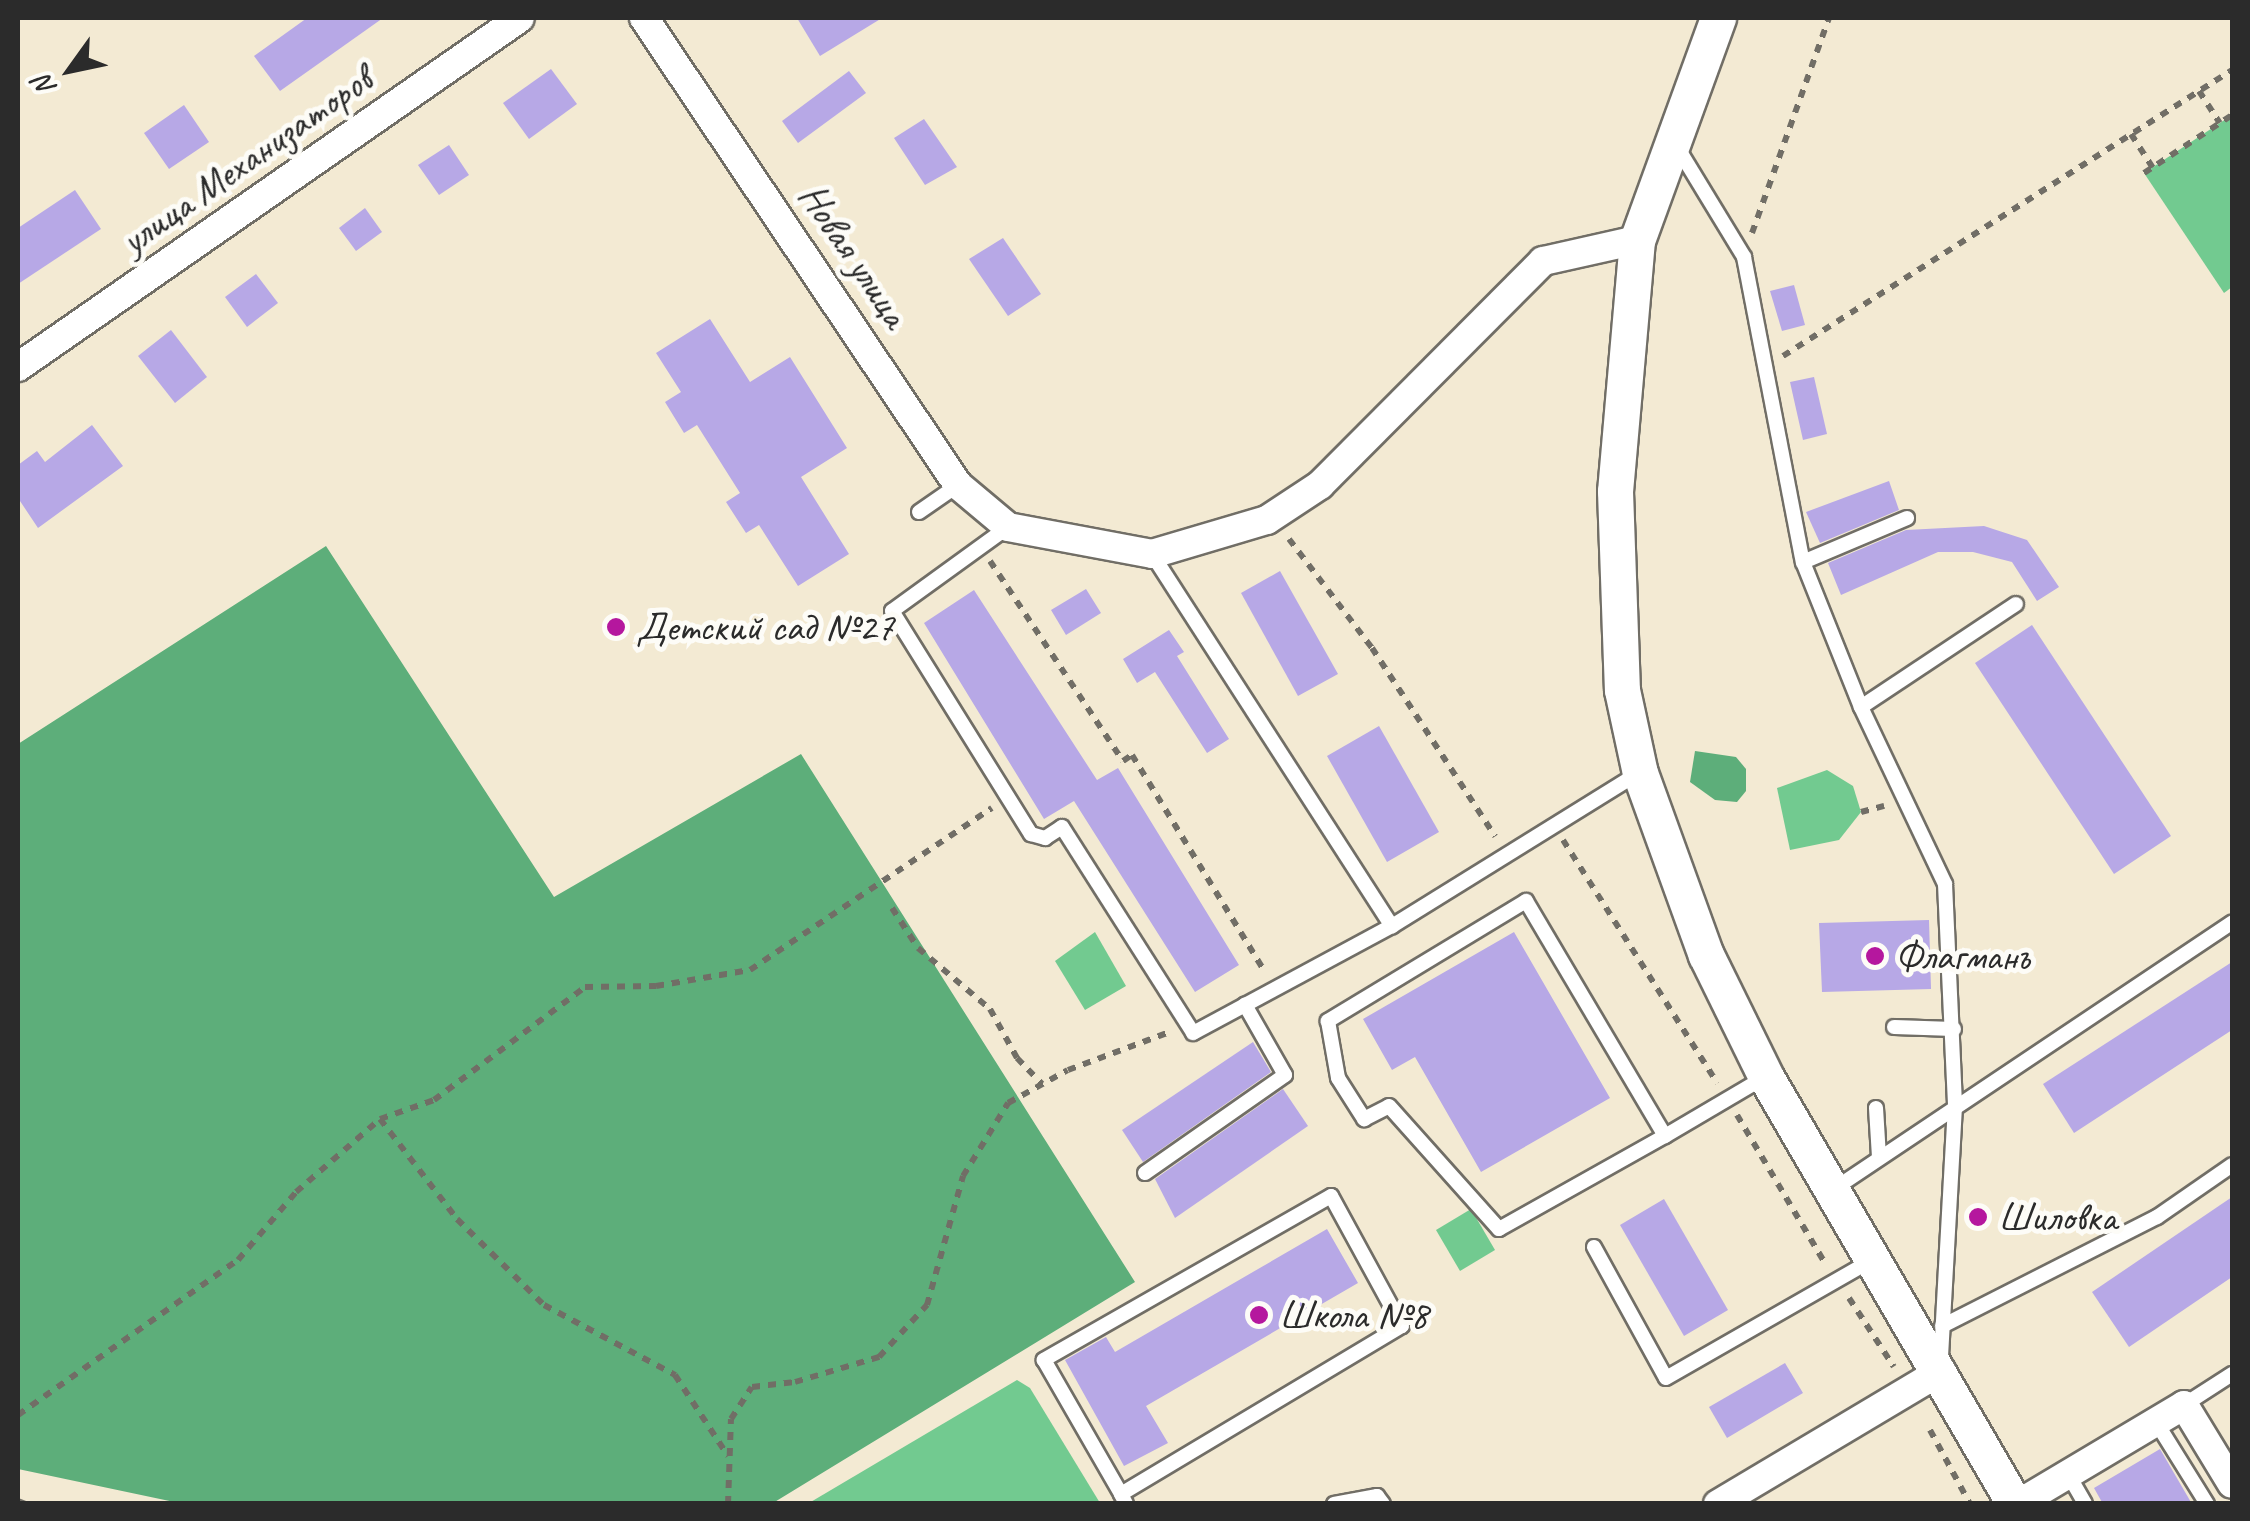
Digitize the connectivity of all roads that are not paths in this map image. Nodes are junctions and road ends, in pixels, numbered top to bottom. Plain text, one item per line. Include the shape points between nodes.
1 (520, 18) edge
2 (644, 18) edge
3 (1718, 18) edge
4 (1673, 140) junction
5 (1637, 240) junction
6 (18, 368) edge
7 (958, 485) junction
8 (919, 512) dead end
9 (1906, 518) dead end
10 (1008, 527) junction
11 (1152, 554) junction
12 (1803, 562) junction
13 (2016, 604) dead end
14 (1861, 707) junction
15 (1640, 773) junction
16 (2232, 922) edge
17 (1392, 926) junction
18 (1245, 1005) junction
19 (1894, 1027) dead end
20 (1954, 1029) junction
21 (1766, 1076) junction
22 (1955, 1106) junction
23 (1876, 1108) dead end
24 (1665, 1136) junction
25 (1879, 1158) junction
26 (2232, 1165) edge
27 (1145, 1173) dead end
28 (1833, 1190) junction
29 (1594, 1247) dead end
30 (1876, 1258) junction
31 (1942, 1326) junction
32 (1941, 1371) junction
33 (2232, 1374) edge
34 (2184, 1406) junction
35 (2156, 1422) junction
36 (2068, 1474) junction
37 (2232, 1484) edge
38 (1124, 1499) edge
39 (1334, 1504) edge
40 (1383, 1504) edge
41 (1718, 1504) edge
42 (2016, 1504) edge
43 (2085, 1504) edge
44 (2207, 1504) edge

1 - 6 street, улица Механизаторов
2 - 7 street, Новая улица
3 - 4 street
4 - 5 street
4 - 12 lane via 1744,257
5 - 11 street via 1542,260 1320,485 1266,520
5 - 15 street via 1615,491 1622,690
7 - 8 lane
7 - 10 street, Новая улица
9 - 12 lane
10 - 11 street
10 - 18 lane via 892,610 1031,834 1045,838 1062,827 1193,1033
11 - 17 lane
12 - 14 lane
13 - 14 lane
14 - 20 lane via 1945,884
15 - 17 lane
15 - 21 street via 1706,956
16 - 22 lane
17 - 18 lane
18 - 27 lane via 1286,1075
19 - 20 lane
20 - 22 lane
21 - 24 lane
21 - 28 street
22 - 25 lane
22 - 31 lane
23 - 25 lane
24 - 24 lane via 1499,1230 1389,1106 1364,1119 1338,1078 1328,1021 1526,901
25 - 28 lane
26 - 31 lane via 2157,1218
28 - 30 street
29 - 30 lane via 1666,1378
30 - 32 street
31 - 32 lane
32 - 41 street
32 - 42 street
33 - 34 lane
34 - 35 street
34 - 37 street
35 - 36 street
35 - 44 lane
36 - 42 street
36 - 43 lane
38 - 38 lane via 1044,1360 1332,1196 1402,1326
39 - 40 lane via 1378,1496

